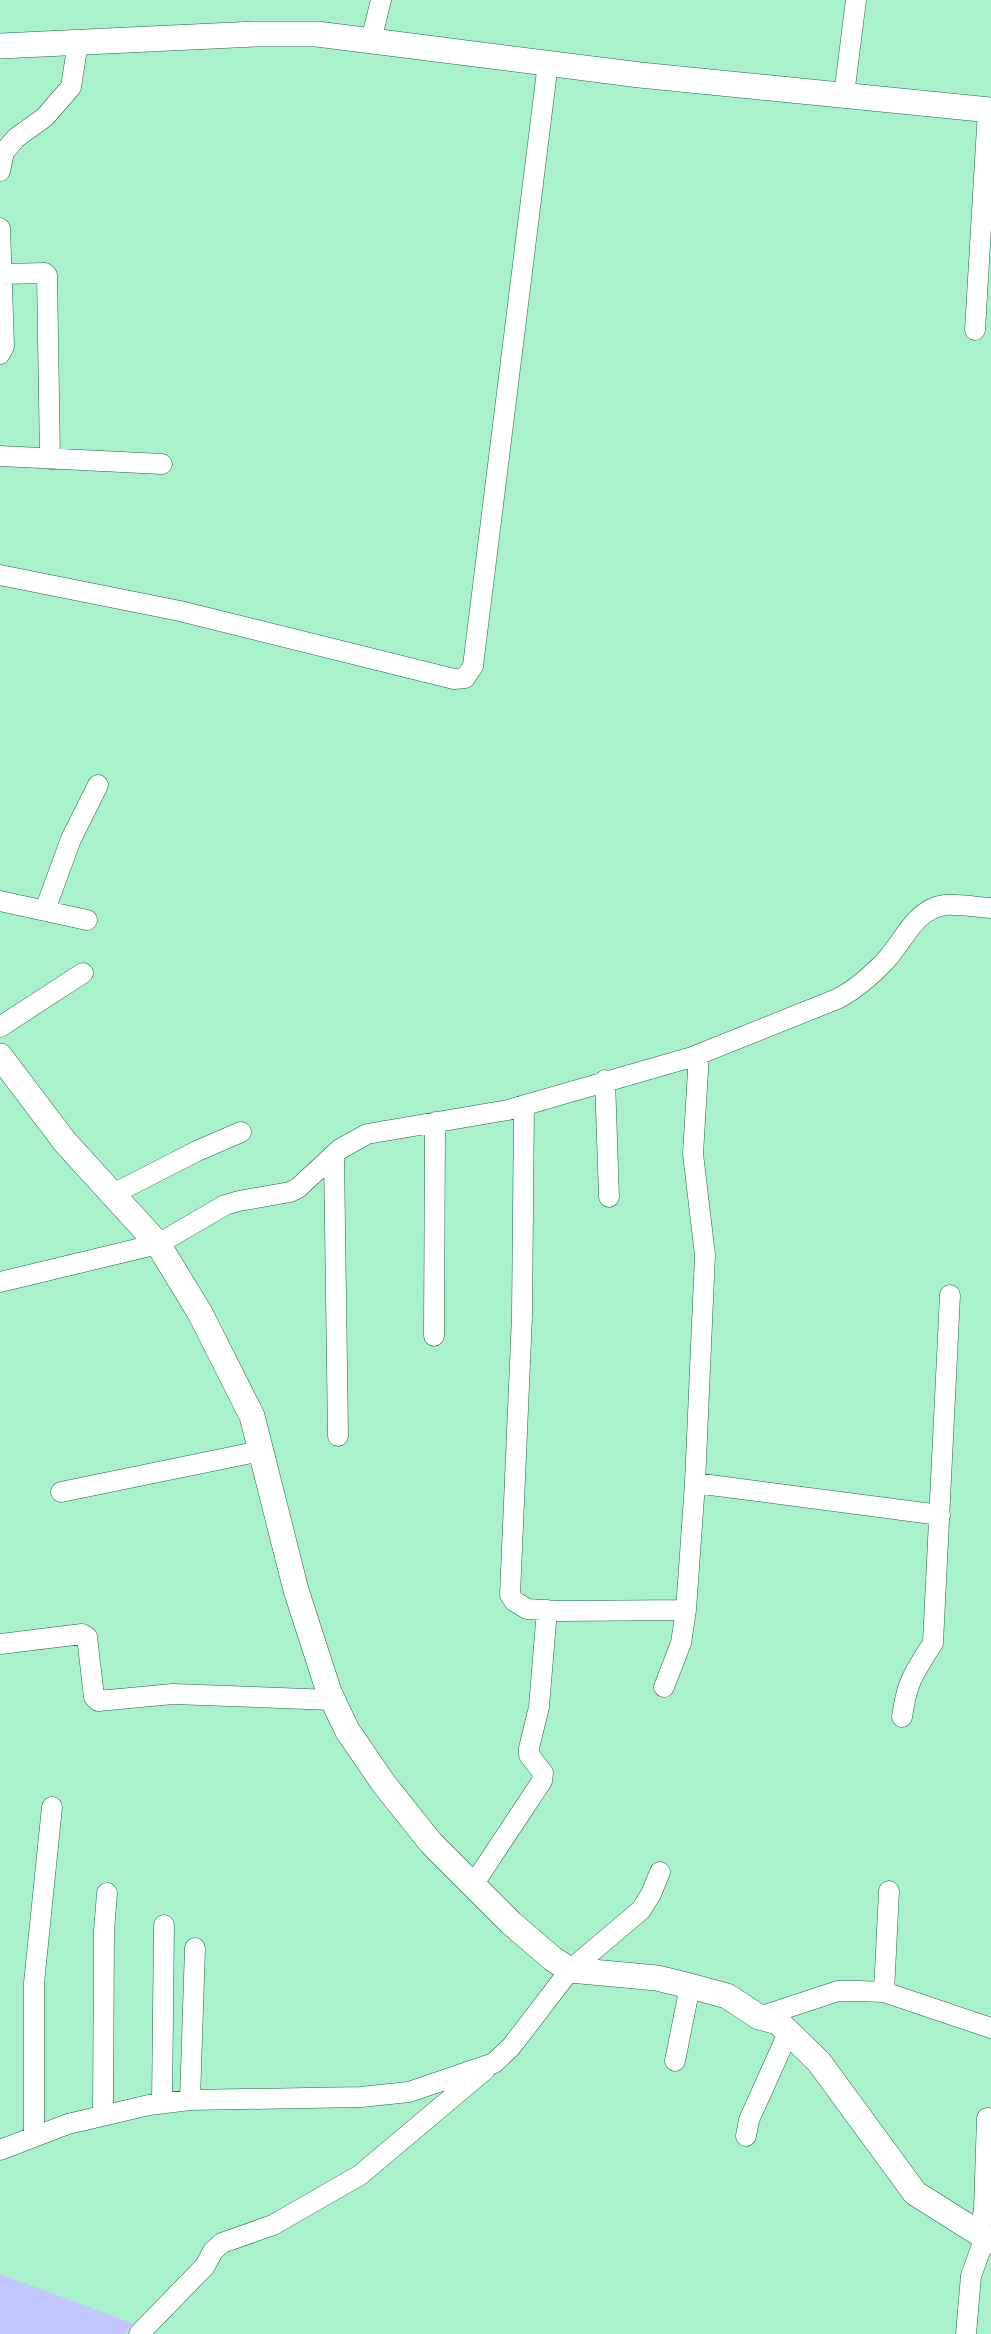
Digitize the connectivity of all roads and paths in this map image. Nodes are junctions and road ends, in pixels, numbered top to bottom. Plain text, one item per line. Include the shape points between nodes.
1 (380, 0) edge
2 (856, 0) edge
3 (371, 41) junction
4 (78, 42) junction
5 (0, 46) edge
6 (548, 63) junction
7 (844, 95) junction
8 (989, 110) edge
9 (0, 172) edge
10 (0, 228) edge
11 (2, 274) junction
12 (975, 330) dead end
13 (0, 354) edge
14 (0, 456) edge
15 (50, 459) junction
16 (162, 464) dead end
17 (0, 575) edge
18 (98, 784) dead end
19 (0, 901) edge
20 (991, 908) edge
21 (44, 910) junction
22 (87, 920) dead end
23 (83, 973) dead end
24 (0, 1027) edge
25 (699, 1054) junction
26 (0, 1056) edge
27 (605, 1080) junction
28 (524, 1105) junction
29 (435, 1122) junction
30 (241, 1132) dead end
31 (334, 1156) junction
32 (113, 1194) junction
33 (609, 1196) dead end
34 (158, 1244) junction
35 (0, 1282) edge
36 (950, 1295) dead end
37 (434, 1336) dead end
38 (338, 1436) dead end
39 (261, 1451) junction
40 (695, 1483) junction
41 (61, 1492) dead end
42 (940, 1516) junction
43 (547, 1610) junction
44 (686, 1610) junction
45 (0, 1644) edge
46 (664, 1687) dead end
47 (333, 1700) junction
48 (902, 1717) dead end
49 (52, 1807) dead end
50 (660, 1872) dead end
51 (473, 1885) junction
52 (889, 1891) dead end
53 (107, 1893) dead end
54 (164, 1925) dead end
55 (195, 1948) dead end
56 (570, 1970) junction
57 (690, 1986) junction
58 (884, 1992) junction
59 (759, 2017) junction
60 (991, 2028) edge
61 (788, 2031) junction
62 (674, 2061) dead end
63 (494, 2062) junction
64 (190, 2100) junction
65 (162, 2103) junction
66 (103, 2115) junction
67 (987, 2118) dead end
68 (34, 2135) junction
69 (746, 2136) dead end
70 (0, 2150) edge
71 (985, 2237) edge
72 (139, 2334) edge
73 (966, 2334) edge

1 - 3 street
2 - 7 street
3 - 4 street via 317,34 265,34
3 - 6 street
4 - 5 street
4 - 9 street via 71,87 46,117 16,138 4,152
6 - 7 street
6 - 17 street via 473,666 465,678 454,679 180,612
7 - 8 street
8 - 12 street
10 - 11 street
11 - 13 street via 4,346
11 - 15 street via 47,274
14 - 15 street
15 - 16 street
18 - 21 street via 71,839
19 - 21 street
20 - 25 street via 944,905 928,912 913,922 888,958 856,989
21 - 22 street
23 - 24 street
25 - 27 street
25 - 40 street via 693,1154 705,1255
26 - 32 street via 66,1142
27 - 28 street
27 - 33 street
28 - 29 street
28 - 43 street via 522,1316 510,1594 527,1608
29 - 31 street via 367,1134 350,1142
29 - 37 street
30 - 32 street
31 - 34 street via 298,1188 225,1206
31 - 38 street
32 - 34 street
34 - 35 street
34 - 39 street via 200,1313 252,1416
36 - 42 street
39 - 41 street
39 - 47 street via 296,1590
40 - 42 street
40 - 44 street
42 - 48 street via 933,1643 913,1674 906,1691
43 - 44 street
43 - 51 street via 539,1707 529,1748 529,1755 543,1773 542,1781
44 - 46 street via 681,1643
45 - 47 street via 82,1634 87,1637 94,1697 98,1701 173,1694
47 - 51 street via 347,1730 384,1784 431,1843
49 - 68 street via 34,1983
50 - 56 street via 641,1910
51 - 56 street via 553,1959
52 - 58 street
53 - 66 street
54 - 65 street
55 - 64 street
56 - 57 street via 657,1978
56 - 63 street via 511,2047
57 - 59 street via 727,1996
57 - 62 street
58 - 59 street via 838,1991
58 - 60 street
59 - 61 street via 778,2022
61 - 69 street via 749,2120
61 - 71 street via 819,2062 915,2193
63 - 64 street via 410,2092 361,2097
63 - 72 street via 360,2176 273,2225 222,2243
64 - 65 street
65 - 66 street
66 - 68 street
67 - 71 street
68 - 70 street
71 - 73 street via 972,2276

